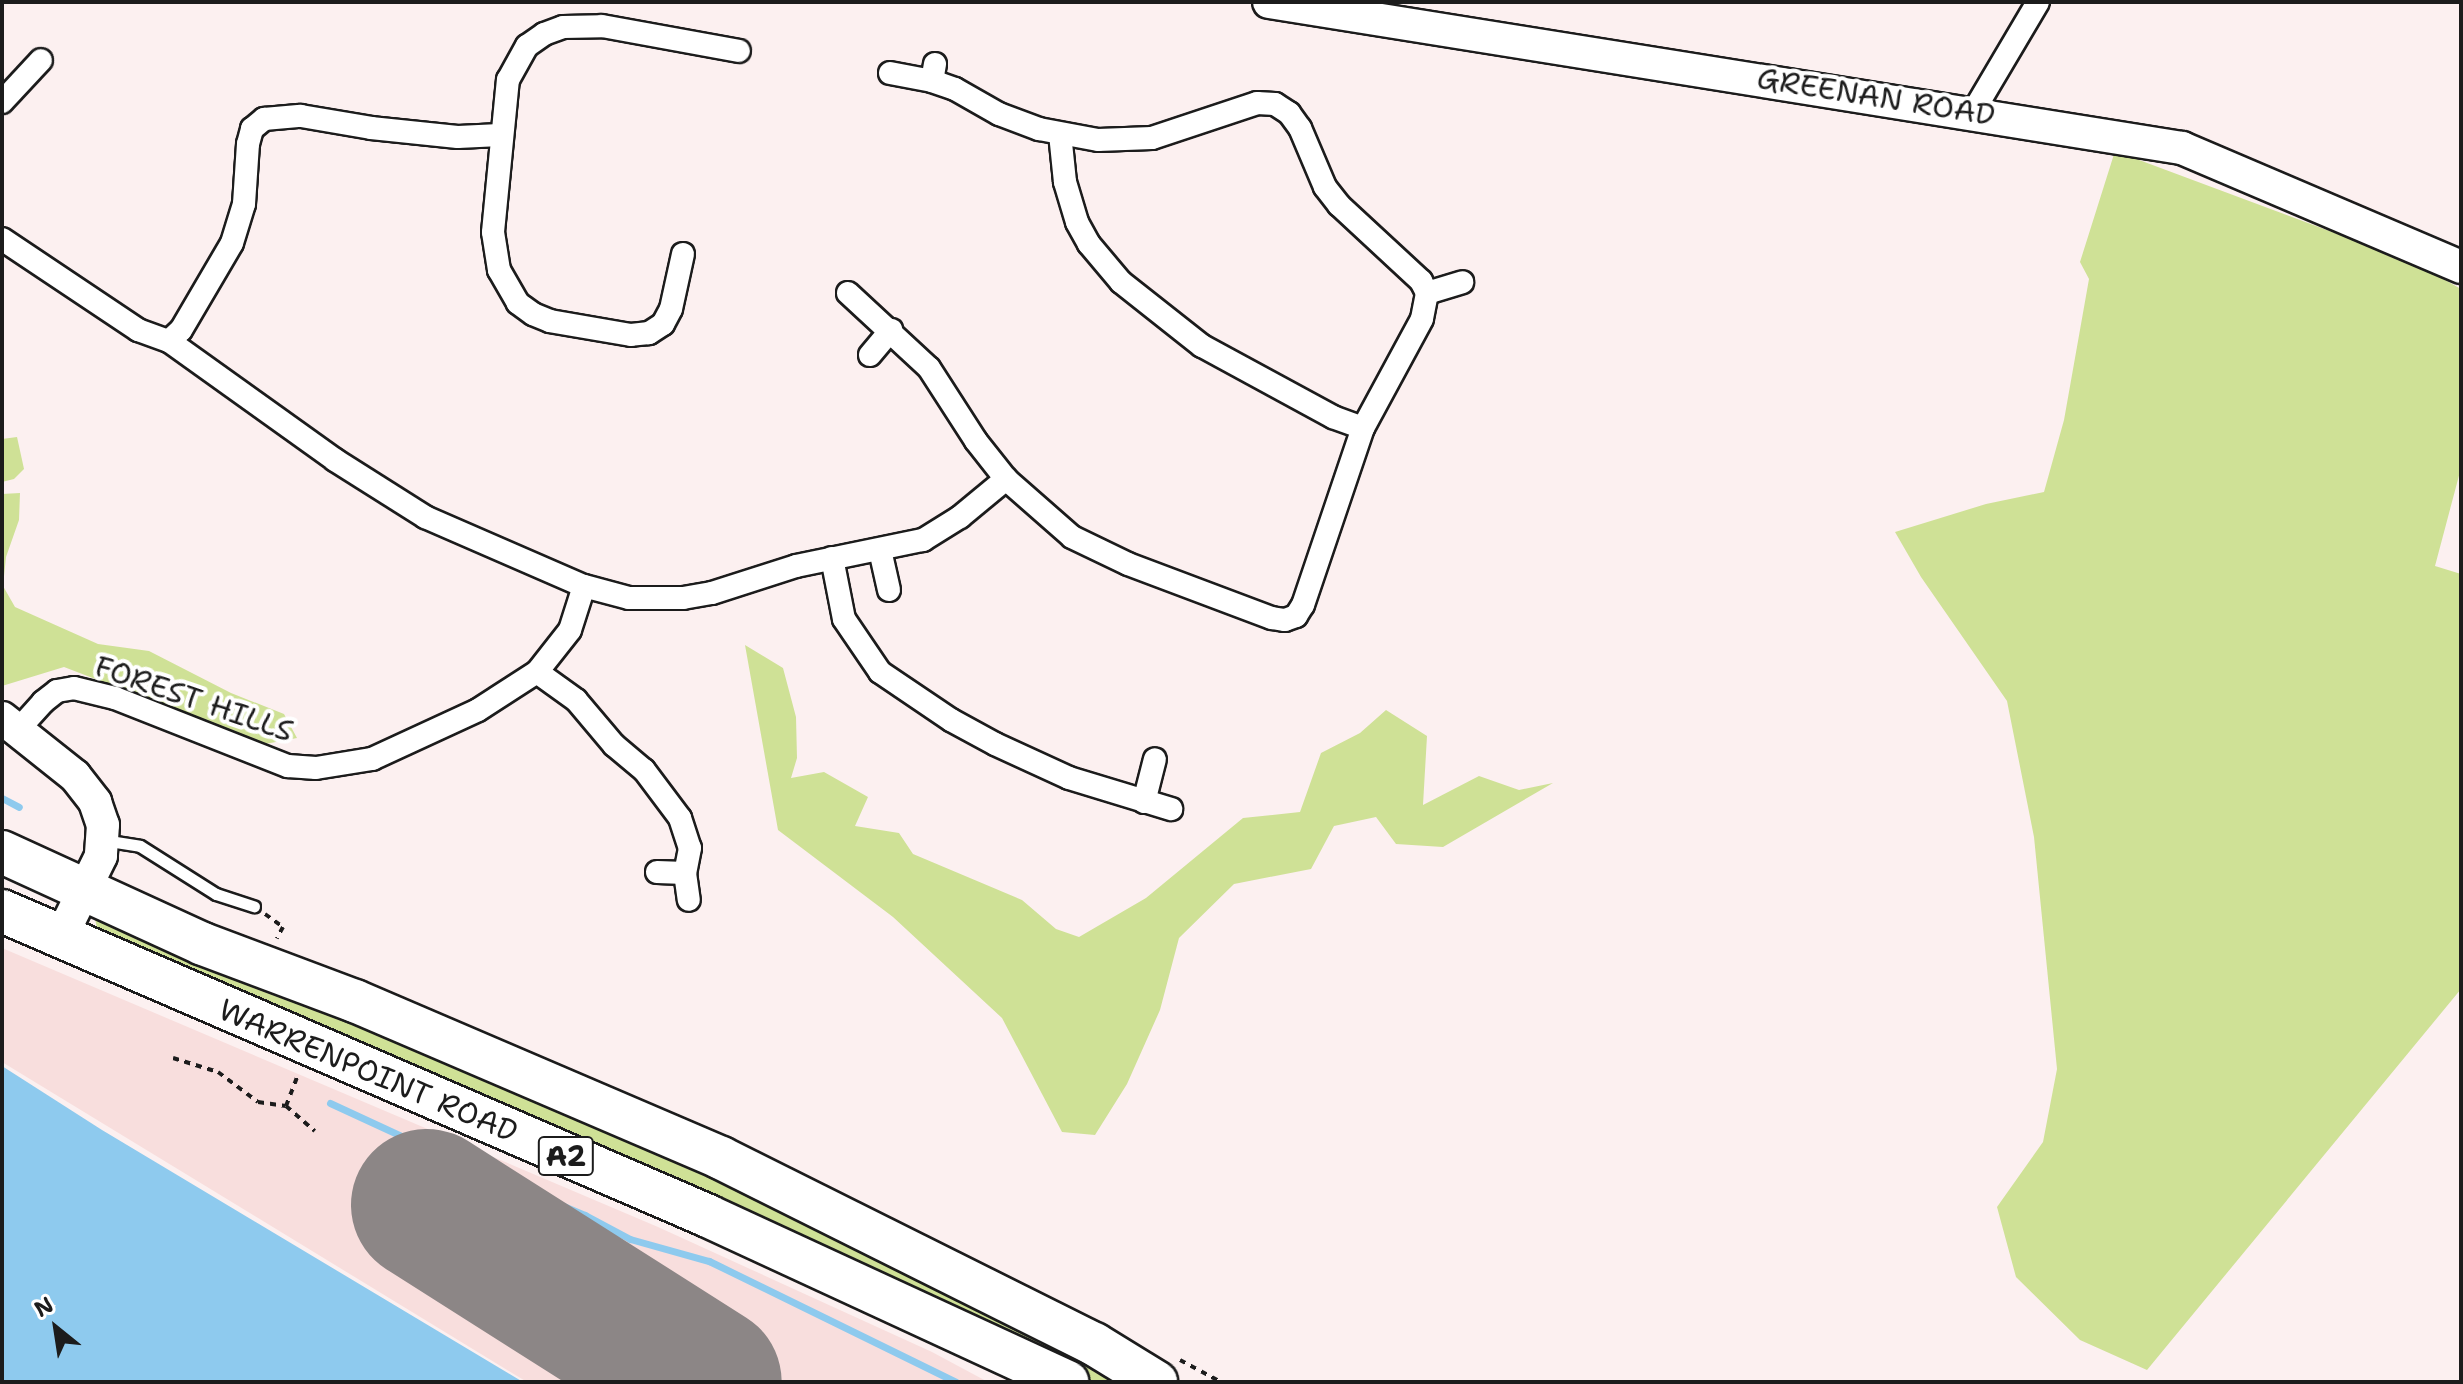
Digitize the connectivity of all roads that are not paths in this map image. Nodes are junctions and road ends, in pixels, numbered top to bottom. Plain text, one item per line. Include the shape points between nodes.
1 (1269, 2) edge
2 (2038, 2) edge
3 (739, 51) dead end
4 (41, 60) dead end
5 (890, 73) dead end
6 (2, 102) edge
7 (1973, 112) junction
8 (1060, 134) junction
9 (500, 135) junction
10 (2, 239) edge
11 (683, 254) dead end
12 (2461, 267) edge
13 (1462, 282) dead end
14 (848, 293) dead end
15 (1427, 293) junction
16 (891, 330) junction
17 (169, 341) junction
18 (870, 355) dead end
19 (1363, 428) junction
20 (1006, 479) junction
21 (880, 550) junction
22 (832, 558) junction
23 (584, 586) junction
24 (889, 590) dead end
25 (537, 672) junction
26 (9, 724) edge
27 (1155, 759) dead end
28 (1144, 802) junction
29 (1171, 809) dead end
30 (102, 839) junction
31 (2, 852) edge
32 (657, 872) dead end
33 (685, 873) junction
34 (84, 891) junction
35 (689, 900) dead end
36 (254, 906) road end
37 (2, 911) edge
38 (60, 939) junction
39 (1068, 1382) edge
40 (1156, 1382) edge

1 - 7 street, GREENAN ROAD
2 - 7 street
3 - 9 street via 602,26 563,27 536,40 515,62
4 - 6 street
5 - 8 street via 934,72 1009,118
7 - 12 street, GREENAN ROAD via 2182,148
8 - 15 street via 1132,141 1257,103 1275,104 1300,128 1325,187 1339,205 1421,281
8 - 19 street via 1065,182 1077,222 1121,282 1213,353
9 - 11 street via 494,251 507,287 533,314 590,330 649,333 663,324 671,309
9 - 17 street via 458,137 301,116 264,119 252,129 248,144 244,204 232,243 181,330
10 - 17 street via 138,330
13 - 15 street
14 - 16 street
15 - 19 street via 1422,319
16 - 18 street
16 - 20 street via 929,368
17 - 23 street via 335,460 425,517
19 - 20 street via 1303,605 1285,620 1099,552 1048,519
20 - 21 street via 943,529 923,540
21 - 22 street
21 - 24 street
22 - 23 street via 683,598 629,598
22 - 28 street via 844,619 880,672 995,744 1069,778
23 - 25 street, FOREST HILLS via 570,630
25 - 26 street, FOREST HILLS via 453,723 372,759 344,765 288,766 115,698 74,688 57,691
25 - 33 street via 576,700 669,802 690,848
26 - 30 street via 75,776 95,802
27 - 28 street
28 - 29 street
30 - 34 street via 101,856
30 - 36 lane via 140,846 216,894
31 - 34 highway, A2
32 - 33 street
33 - 35 street
34 - 38 street
34 - 40 highway, WARRENPOINT ROAD / A2 via 721,1158 1094,1344
37 - 38 highway, A2
38 - 39 highway, WARRENPOINT ROAD / A2 via 708,1216

